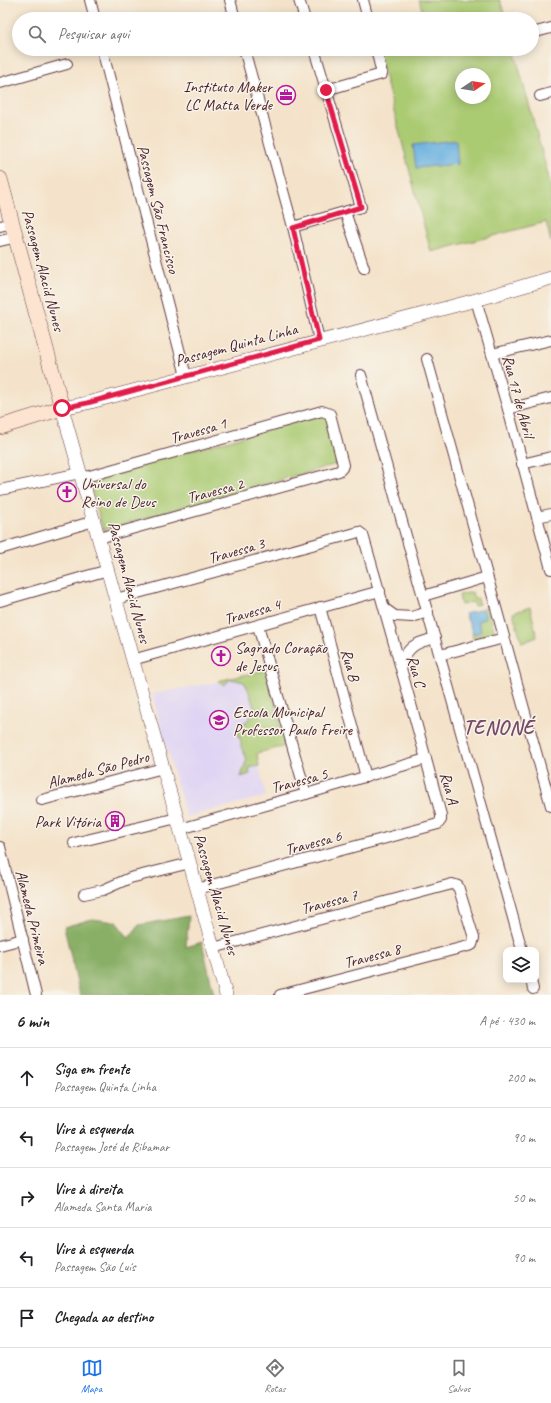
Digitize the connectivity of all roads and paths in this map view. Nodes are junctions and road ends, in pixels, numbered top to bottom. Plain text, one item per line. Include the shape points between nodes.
1 (90, 0) edge
2 (230, 0) edge
3 (299, 0) edge
4 (363, 0) edge
5 (93, 12) edge
6 (234, 12) edge
7 (303, 12) edge
8 (366, 12) edge
9 (551, 28) edge
10 (539, 31) edge
11 (104, 56) edge
12 (246, 56) edge
13 (316, 56) edge
14 (378, 56) edge
15 (67, 64) dead end
16 (0, 83) edge
17 (326, 90) junction
18 (551, 93) edge
19 (540, 96) dead end
20 (0, 178) edge
21 (344, 212) junction
22 (293, 228) junction
23 (10, 229) edge
24 (0, 242) edge
25 (364, 268) dead end
26 (550, 282) edge
27 (476, 300) junction
28 (319, 340) junction
29 (551, 340) edge
30 (492, 354) junction
31 (427, 359) dead end
32 (361, 375) dead end
33 (186, 376) junction
34 (551, 398) edge
35 (62, 408) junction
36 (508, 409) junction
37 (0, 427) edge
38 (551, 457) edge
39 (522, 464) junction
40 (339, 471) joint
41 (81, 475) junction
42 (0, 490) edge
43 (551, 514) edge
44 (537, 517) junction
45 (94, 521) junction
46 (362, 535) joint
47 (99, 538) junction
48 (0, 549) edge
49 (551, 569) edge
50 (108, 570) junction
51 (487, 577) junction
52 (380, 591) junction
53 (423, 596) junction
54 (116, 599) junction
55 (0, 601) edge
56 (320, 607) junction
57 (384, 609) junction
58 (428, 612) junction
59 (258, 626) junction
60 (435, 638) junction
61 (504, 638) junction
62 (440, 655) junction
63 (132, 660) junction
64 (400, 666) junction
65 (426, 759) junction
66 (163, 768) junction
67 (366, 777) junction
68 (306, 794) junction
69 (42, 800) dead end
70 (551, 806) edge
71 (178, 823) junction
72 (438, 824) joint
73 (74, 843) dead end
74 (0, 847) edge
75 (190, 863) junction
76 (197, 889) junction
77 (84, 894) dead end
78 (22, 939) junction
79 (0, 945) edge
80 (472, 945) joint
81 (521, 947) edge
82 (213, 948) junction
83 (36, 995) edge
84 (226, 995) edge
85 (280, 995) edge

1 - 5 street
2 - 6 street
3 - 7 street
4 - 8 street
9 - 10 street
11 - 33 street, Passagem São Francisco
12 - 22 street
13 - 17 street
14 - 17 street via 382,74
15 - 16 street
17 - 21 street via 361,207
18 - 19 street
20 - 23 main road, Passagem Alacid Nunes
21 - 22 street
21 - 25 street
22 - 28 street
23 - 24 street
23 - 35 main road, Passagem Alacid Nunes
26 - 27 street, Passagem Quinta Linha
27 - 28 street, Passagem Quinta Linha
27 - 30 street, Rua 17 de Abril
28 - 33 street, Passagem Quinta Linha
29 - 30 street
30 - 36 street, Rua 17 de Abril
31 - 51 street
32 - 53 street
33 - 35 street, Passagem Quinta Linha
34 - 36 street
35 - 37 main road, Passagem Quinta Linha
35 - 41 street, Passagem Alacid Nunes
36 - 39 street, Rua 17 de Abril
38 - 39 street
39 - 44 street, Rua 17 de Abril
40 - 41 street, Travessa 1 via 343,466 330,414 322,411
40 - 47 street, Travessa 2
41 - 42 street, Travessa 1
41 - 45 street, Passagem Alacid Nunes
43 - 44 street
44 - 49 street, Rua 17 de Abril
45 - 47 street, Passagem Alacid Nunes
45 - 48 street
46 - 52 street, Rua C
46 - 54 street, Travessa 3 via 359,532
47 - 50 street, Passagem Alacid Nunes
50 - 54 street, Passagem Alacid Nunes
50 - 55 street
51 - 53 street
51 - 61 street
52 - 56 street, Travessa 4
52 - 57 street, Rua C
53 - 58 street
54 - 63 street, Passagem Alacid Nunes
56 - 59 street, Travessa 4
56 - 67 street, Rua B
57 - 58 street via 395,616 412,617
57 - 64 street, Rua C
58 - 60 street
59 - 63 street, Travessa 4
59 - 68 street
60 - 62 street
60 - 64 street via 418,642 413,646
61 - 62 street
61 - 70 street
62 - 81 street
63 - 66 street, Passagem Alacid Nunes
64 - 65 street, Rua C
65 - 67 street, Travessa 5
65 - 72 street, Rua A via 441,815
66 - 69 street, Alameda São Pedro
66 - 71 street, Passagem Alacid Nunes
67 - 68 street, Travessa 5
68 - 71 street, Travessa 5
71 - 73 street, Travessa 5
71 - 75 street, Passagem Alacid Nunes
72 - 76 street, Travessa 6
74 - 78 street, Alameda Primeira
75 - 76 street, Passagem Alacid Nunes
75 - 77 street via 130,878 103,890
76 - 82 street, Passagem Alacid Nunes
78 - 79 street
78 - 83 street, Alameda Primeira
80 - 82 street, Travessa 7 via 474,938 458,886 452,884
80 - 85 street, Travessa 8
82 - 84 street, Passagem Alacid Nunes

